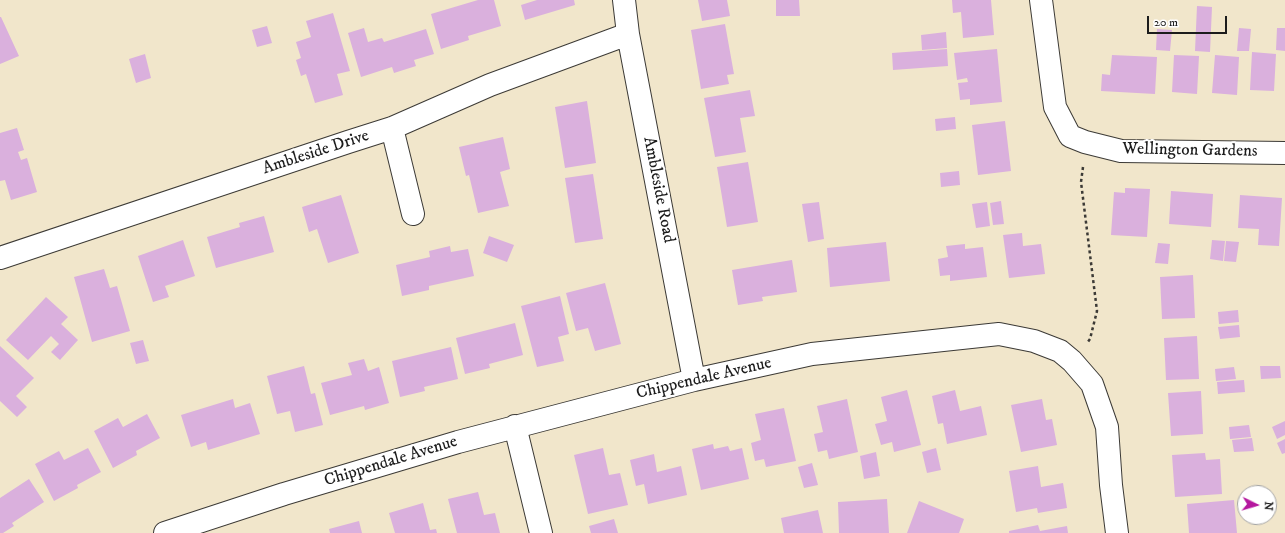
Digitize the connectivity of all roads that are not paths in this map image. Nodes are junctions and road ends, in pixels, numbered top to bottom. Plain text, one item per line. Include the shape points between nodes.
1 (624, 0) edge
2 (1040, 0) edge
3 (628, 34) junction
4 (392, 128) junction
5 (1285, 153) edge
6 (413, 214) dead end
7 (0, 258) edge
8 (694, 380) junction
9 (515, 426) junction
10 (167, 533) edge
11 (541, 533) edge
12 (1117, 533) edge

1 - 3 street, Ambleside Road
2 - 5 street, Wellington Gardens via 1055,107 1070,136 1121,151
3 - 4 street, Ambleside Drive via 490,85
3 - 8 street, Ambleside Road
4 - 6 street
4 - 7 street, Ambleside Drive
8 - 9 street, Chippendale Avenue
8 - 12 street, Chippendale Avenue via 812,354 999,334 1034,341 1060,351 1092,384 1107,427
9 - 10 street, Chippendale Avenue via 284,494
9 - 11 street

